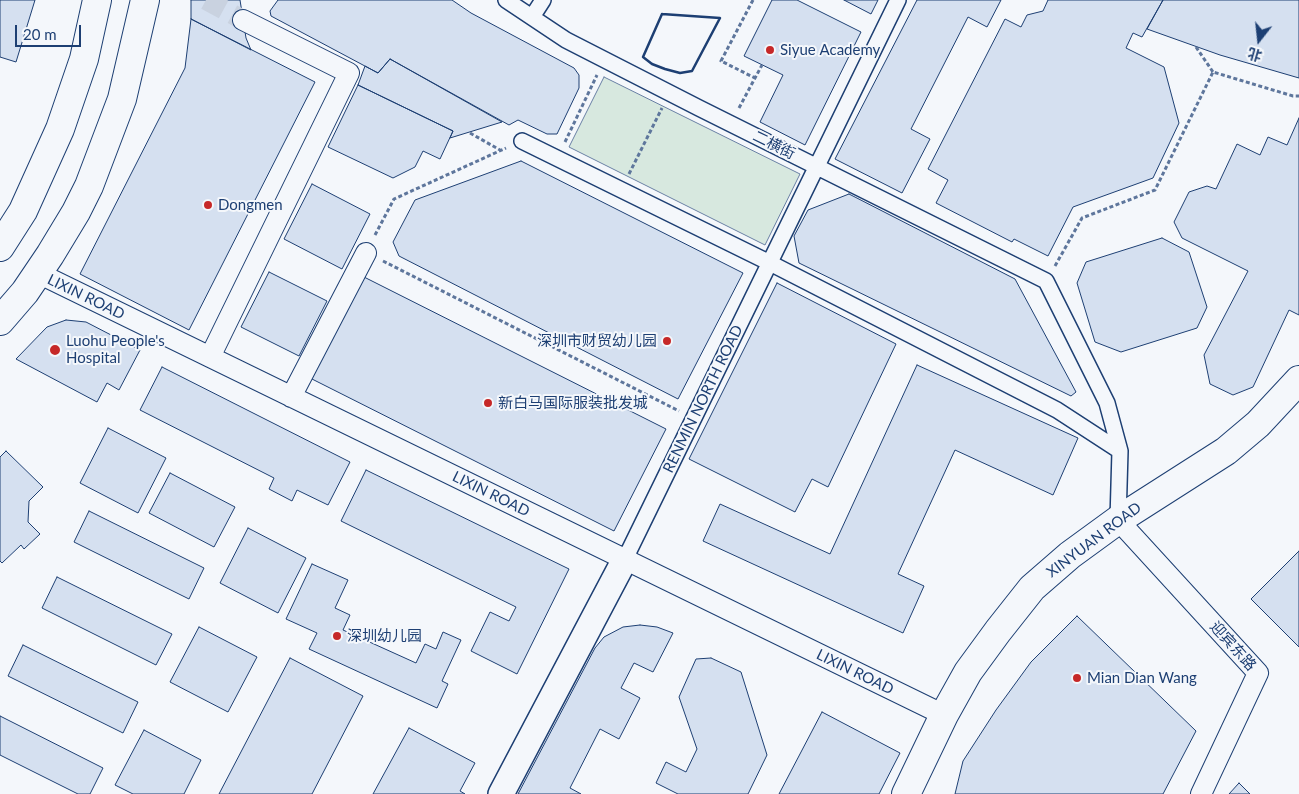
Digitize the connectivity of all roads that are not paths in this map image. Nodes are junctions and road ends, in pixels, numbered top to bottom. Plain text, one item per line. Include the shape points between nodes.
1 (97, 0) edge
2 (145, 0) edge
3 (506, 0) edge
4 (543, 0) edge
5 (898, 0) edge
6 (532, 17) junction
7 (244, 20) tunnel mouth
8 (522, 141) road end
9 (817, 166) junction
10 (0, 247) edge
11 (366, 252) road end
12 (770, 263) junction
13 (38, 273) junction
14 (0, 321) edge
15 (210, 357) junction
16 (1299, 380) edge
17 (291, 397) junction
18 (1120, 451) junction
19 (1118, 520) junction
20 (625, 559) junction
21 (944, 715) junction
22 (501, 794) edge
23 (906, 794) edge
24 (1201, 794) edge

1 - 10 main road via 84,59 60,130 23,210
2 - 13 main road via 122,99 101,158 76,212
3 - 6 street, 二横街
4 - 6 street
5 - 9 street, RENMIN NORTH ROAD
6 - 9 street, 二横街 via 566,40
7 - 15 street via 350,73
8 - 12 street
9 - 12 street, RENMIN NORTH ROAD
9 - 18 street, 二横街 via 1046,281 1107,403
11 - 17 street
12 - 18 street via 1057,410
12 - 20 street, RENMIN NORTH ROAD
13 - 14 main road
13 - 15 street, LIXIN ROAD
15 - 17 street, LIXIN ROAD
16 - 19 main road, XINYUAN ROAD via 1258,424 1226,451
17 - 20 street, LIXIN ROAD
18 - 19 street
19 - 21 main road, XINYUAN ROAD via 1032,588 968,672
19 - 24 street, 迎宾东路 via 1258,673
20 - 21 street, LIXIN ROAD
20 - 22 street, RENMIN NORTH ROAD
21 - 23 main road, XINYUAN ROAD

